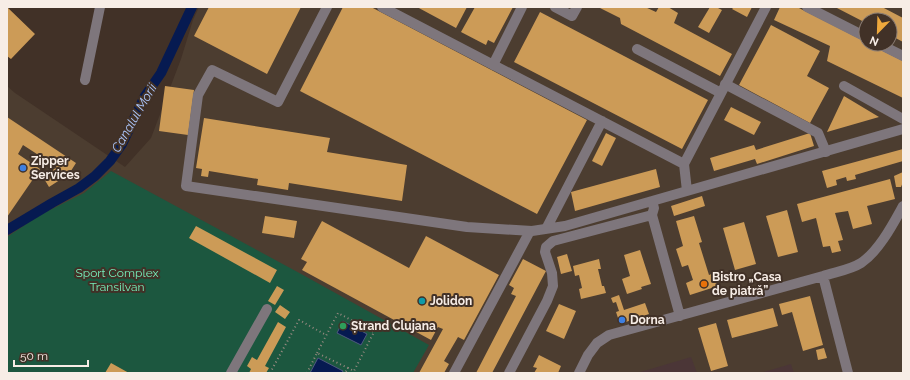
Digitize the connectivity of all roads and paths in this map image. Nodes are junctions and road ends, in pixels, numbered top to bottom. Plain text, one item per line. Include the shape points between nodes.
1 (100, 7) edge
2 (327, 7) edge
3 (382, 7) edge
4 (522, 7) edge
5 (555, 7) edge
6 (576, 7) edge
7 (766, 7) edge
8 (807, 7) edge
9 (858, 33) edge
10 (637, 49) dead end
11 (492, 64) junction
12 (85, 80) dead end
13 (844, 86) dead end
14 (723, 89) junction
15 (903, 119) edge
16 (602, 121) junction
17 (903, 129) edge
18 (826, 152) junction
19 (684, 164) junction
20 (687, 191) junction
21 (652, 201) junction
22 (903, 206) edge
23 (652, 215) junction
24 (546, 229) junction
25 (530, 231) junction
26 (823, 276) junction
27 (267, 309) dead end
28 (680, 316) junction
29 (326, 335) junction
30 (318, 353) junction
31 (348, 368) junction
32 (231, 373) edge
33 (270, 373) edge
34 (307, 373) edge
35 (345, 373) edge
36 (454, 373) edge
37 (509, 373) edge
38 (579, 373) edge
39 (848, 373) edge

1 - 12 street
2 - 25 street via 278,102 212,70 198,95 186,186 467,227
3 - 11 street
4 - 11 street
5 - 6 street via 572,16
7 - 14 street
8 - 9 street
10 - 14 street
11 - 16 street
13 - 15 street
14 - 18 street via 818,133
14 - 19 street
16 - 19 street
16 - 24 street
17 - 18 street
18 - 20 street
19 - 20 street
20 - 21 street
21 - 23 street
21 - 24 street
22 - 26 street via 890,229 867,258 853,267
23 - 28 street
23 - 37 street via 549,244 545,252 553,281 547,301
24 - 25 street
25 - 36 street
26 - 28 street
26 - 39 street
27 - 32 street
28 - 38 street via 609,336 597,343
29 - 30 path
29 - 31 path via 338,313 374,332 354,371
29 - 33 path via 299,320
30 - 31 path
30 - 34 path
31 - 35 path

